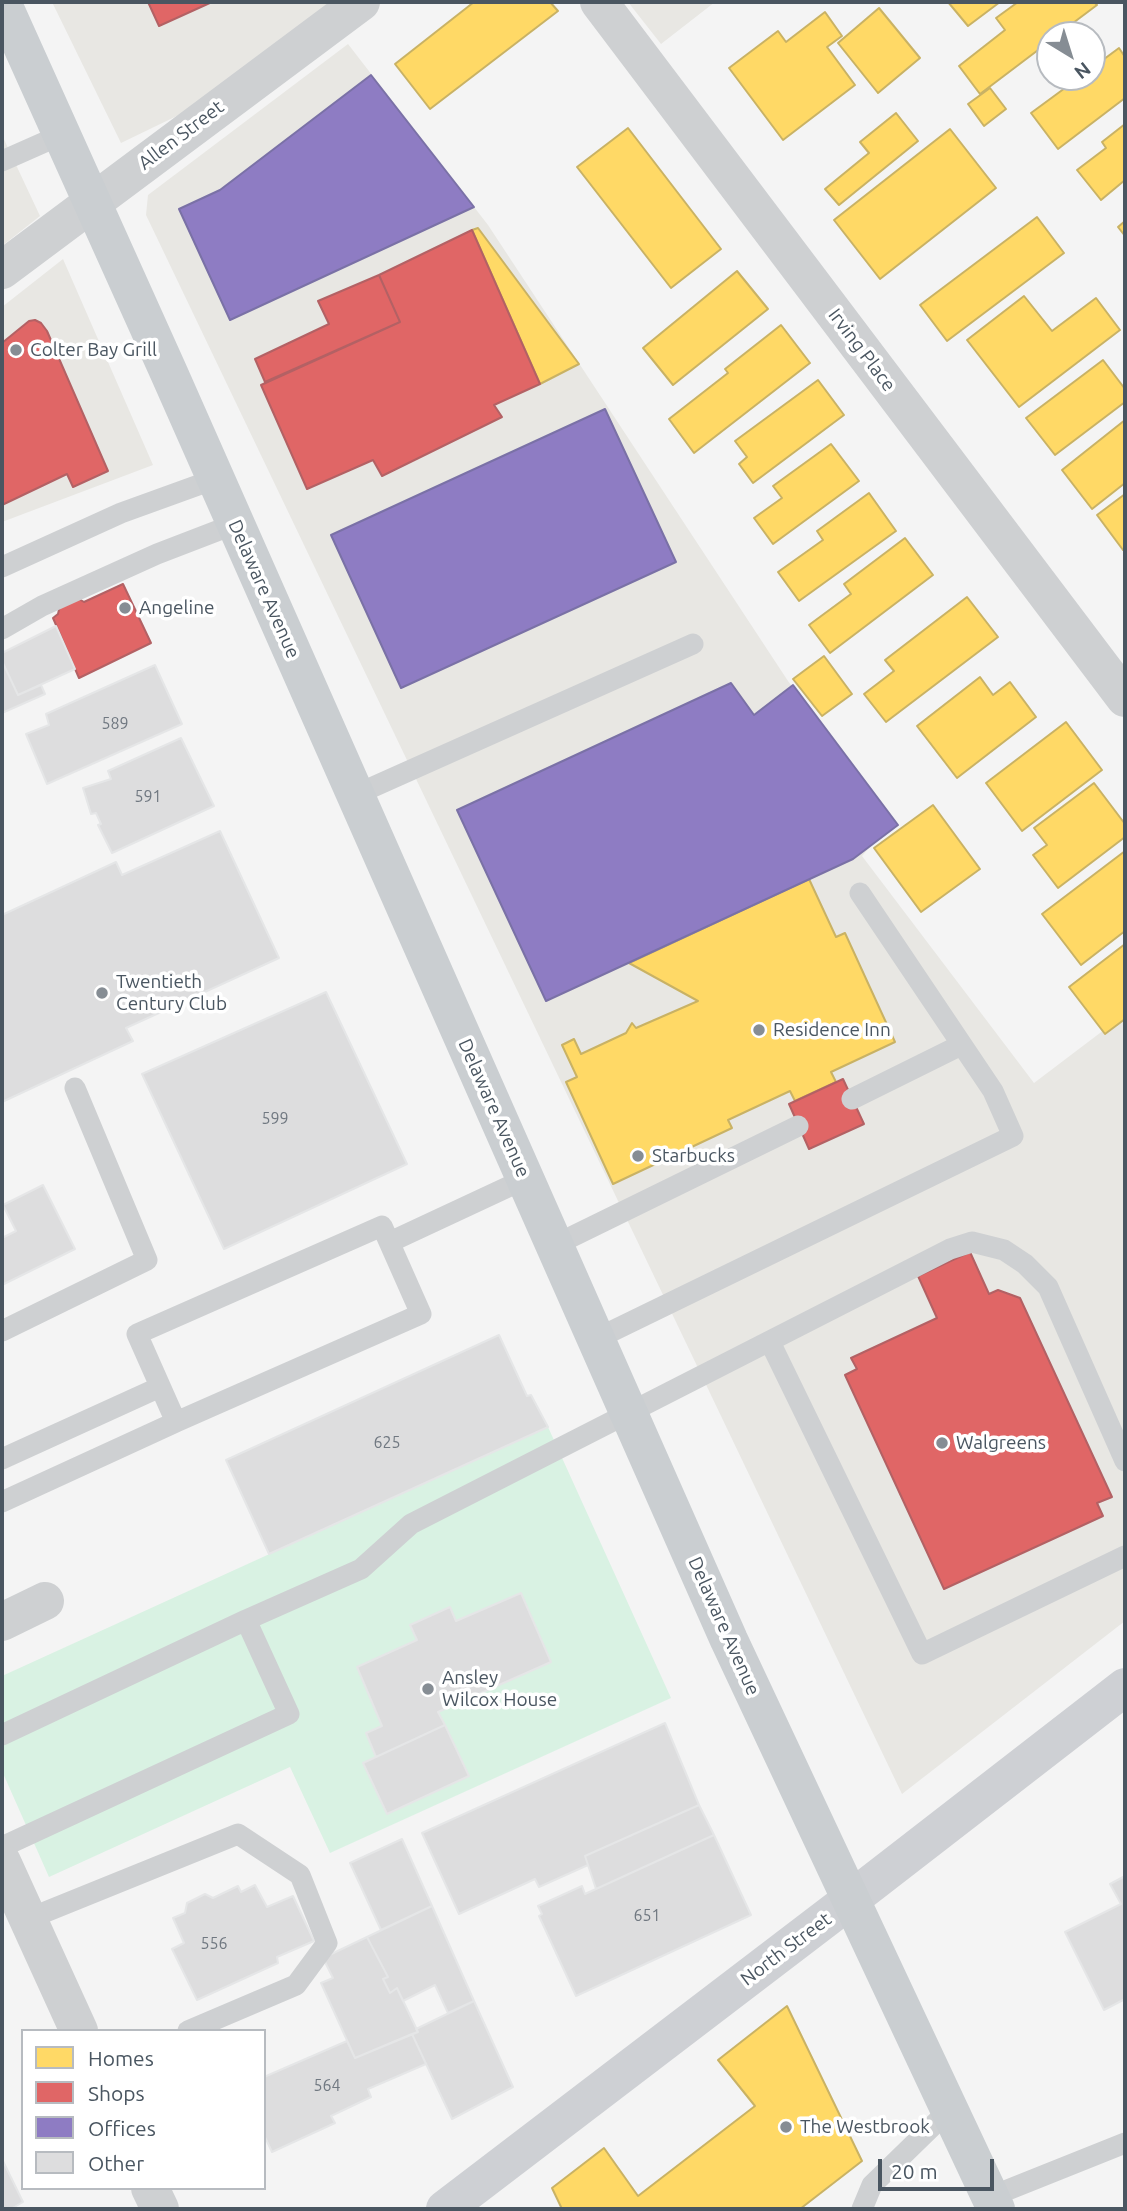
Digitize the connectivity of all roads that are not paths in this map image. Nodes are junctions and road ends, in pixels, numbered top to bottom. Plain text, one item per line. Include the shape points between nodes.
1 (361, 2) edge
2 (599, 2) edge
3 (5, 16) edge
4 (63, 134) junction
5 (2, 161) edge
6 (92, 201) junction
7 (2, 270) edge
8 (215, 479) junction
9 (235, 524) junction
10 (2, 567) edge
11 (2, 629) edge
12 (693, 644) dead end
13 (1125, 698) edge
14 (355, 795) junction
15 (860, 893) dead end
16 (961, 1045) junction
17 (75, 1088) dead end
18 (852, 1099) dead end
19 (798, 1126) dead end
20 (525, 1179) junction
21 (390, 1242) junction
22 (555, 1245) junction
23 (2, 1331) edge
24 (596, 1339) junction
25 (771, 1342) junction
26 (160, 1387) junction
27 (629, 1414) junction
28 (176, 1422) junction
29 (2, 1460) edge
30 (1125, 1461) edge
31 (2, 1502) edge
32 (1125, 1556) edge
33 (45, 1601) dead end
34 (246, 1620) junction
35 (2, 1622) edge
36 (1125, 1687) edge
37 (2, 1735) edge
38 (2, 1847) edge
39 (2, 1862) edge
40 (850, 1900) junction
41 (28, 1919) junction
42 (78, 2029) edge
43 (193, 2029) edge
44 (949, 2110) junction
45 (1125, 2143) edge
46 (151, 2190) edge
47 (993, 2203) edge
48 (865, 2208) edge
49 (160, 2209) edge
50 (445, 2209) edge

1 - 6 street, Allen Street
2 - 13 street, Irving Place
3 - 4 main road, Delaware Avenue
4 - 5 lane
4 - 6 main road, Delaware Avenue
6 - 7 street, Allen Street
6 - 8 main road, Delaware Avenue
8 - 9 main road, Delaware Avenue
8 - 10 lane via 121,513
9 - 11 lane via 157,554
9 - 14 main road, Delaware Avenue
12 - 14 lane
14 - 20 main road, Delaware Avenue
15 - 16 lane
16 - 18 lane
16 - 24 lane via 993,1091 1013,1136
17 - 23 lane via 147,1260
19 - 22 lane
20 - 21 lane
20 - 22 main road, Delaware Avenue
21 - 26 lane via 382,1226 137,1334
21 - 28 lane via 421,1314
22 - 24 main road, Delaware Avenue
24 - 27 main road, Delaware Avenue
25 - 27 lane
25 - 30 lane via 950,1249 972,1242 1004,1250 1048,1287
25 - 32 lane via 922,1654
26 - 28 lane
26 - 29 lane
27 - 34 lane via 411,1524 361,1569
27 - 40 main road, Delaware Avenue
28 - 31 lane
33 - 35 street
34 - 37 lane
34 - 38 lane via 289,1714
36 - 40 street, North Street
39 - 41 street
40 - 44 main road, Delaware Avenue
40 - 50 street, North Street
41 - 42 street
41 - 43 lane via 239,1834 300,1875 327,1943 296,1985
44 - 47 main road, Delaware Avenue
44 - 48 lane via 872,2185
45 - 47 lane
46 - 49 street

